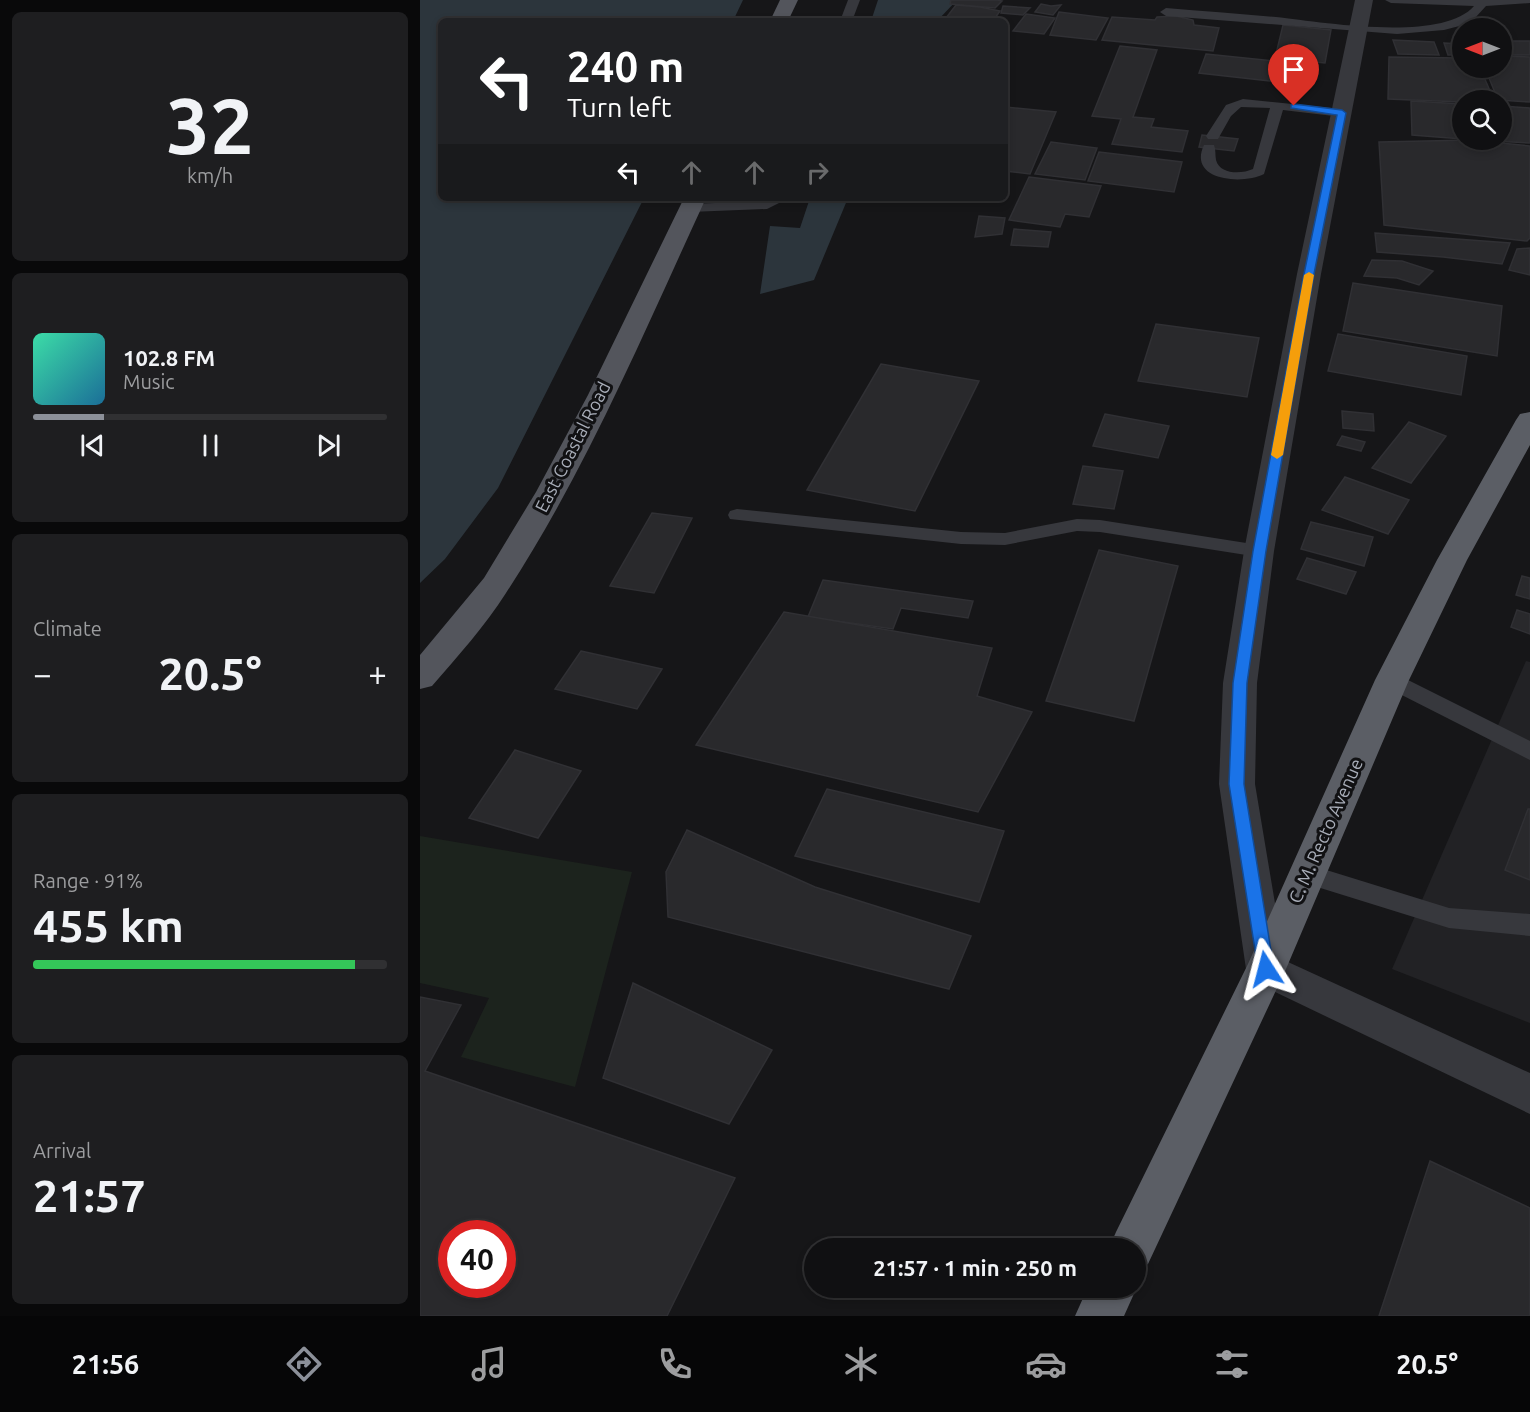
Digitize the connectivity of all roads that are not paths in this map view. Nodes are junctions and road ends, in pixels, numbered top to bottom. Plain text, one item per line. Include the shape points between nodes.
1 (789, 0) edge
2 (854, 0) edge
3 (1364, 0) edge
4 (1391, 0) edge
5 (1526, 0) edge
6 (1530, 0) edge
7 (1482, 3) junction
8 (1530, 9) edge
9 (1166, 12) dead end
10 (780, 18) edge
11 (847, 18) edge
12 (1358, 29) junction
13 (1278, 105) junction
14 (1342, 113) junction
15 (776, 201) edge
16 (692, 203) edge
17 (1530, 420) edge
18 (737, 515) dead end
19 (1259, 551) junction
20 (420, 677) edge
21 (1392, 680) junction
22 (1530, 751) edge
23 (1307, 874) junction
24 (1530, 925) edge
25 (1266, 969) junction
26 (1530, 1094) edge
27 (1137, 1238) edge
28 (1108, 1298) edge
29 (1099, 1316) edge

1 - 10 main road
2 - 11 lane
3 - 12 street
4 - 7 lane
5 - 6 lane
5 - 7 lane
5 - 8 lane
7 - 12 lane via 1464,21 1434,28
9 - 12 lane
12 - 14 street
13 - 13 lane via 1259,171 1253,176 1215,171 1210,164 1211,142 1227,109 1246,102
13 - 14 lane
14 - 19 street
15 - 16 lane via 767,205
16 - 20 main road, East Coastal Road via 578,442 534,522 494,587
17 - 21 highway, C. M. Recto Avenue via 1452,560
18 - 19 lane via 961,538 1005,539 1077,525 1100,526
19 - 25 street via 1240,683 1236,784
21 - 22 lane
21 - 23 highway, C. M. Recto Avenue
23 - 24 lane via 1449,918
23 - 25 highway, C. M. Recto Avenue
25 - 26 street
25 - 27 highway, C. M. Recto Avenue
28 - 29 highway

